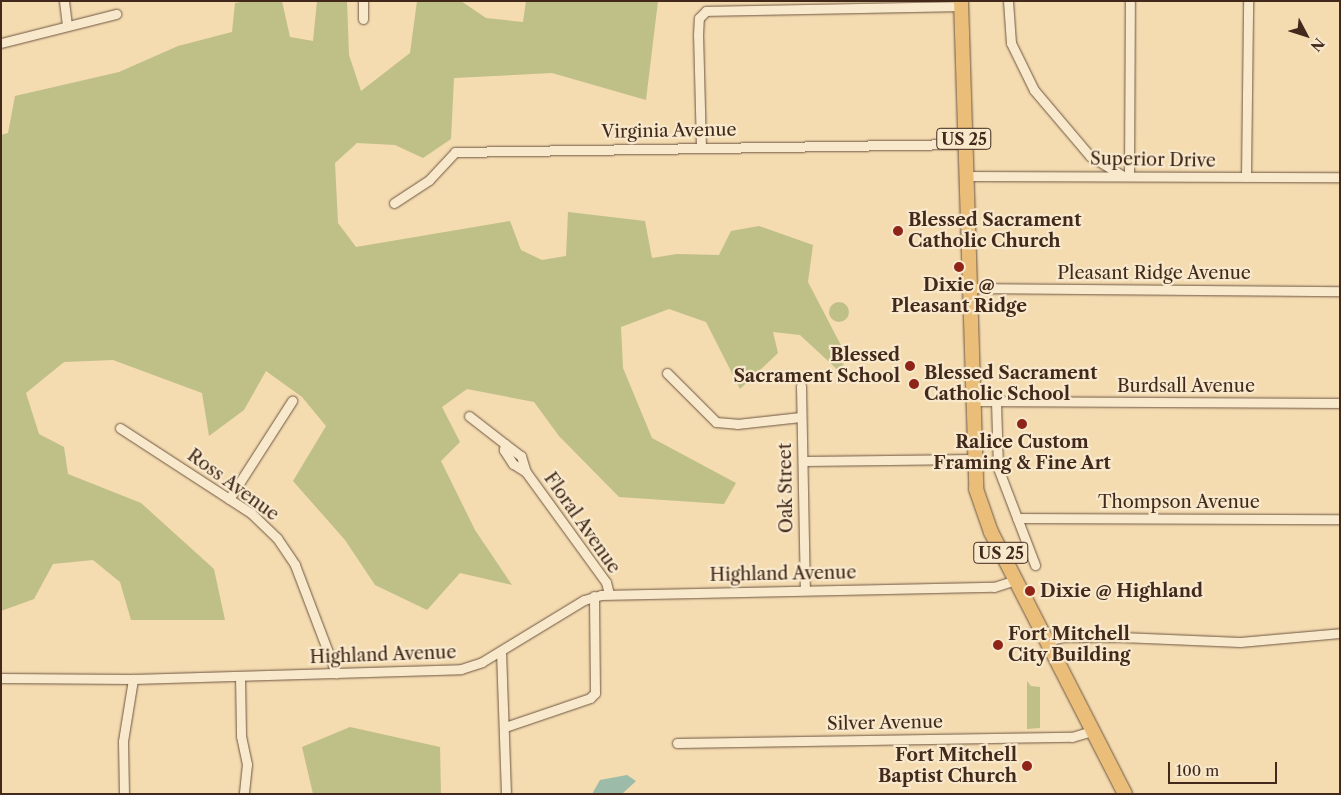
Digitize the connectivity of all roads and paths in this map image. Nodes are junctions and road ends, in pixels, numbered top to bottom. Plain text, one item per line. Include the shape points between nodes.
1 (64, 1) edge
2 (363, 1) edge
3 (1130, 1) edge
4 (1248, 1) edge
5 (1007, 2) edge
6 (961, 4) edge
7 (116, 14) dead end
8 (363, 19) dead end
9 (67, 25) junction
10 (1, 43) edge
11 (964, 144) junction
12 (701, 147) junction
13 (965, 176) junction
14 (1126, 176) junction
15 (1246, 177) junction
16 (1340, 177) edge
17 (394, 203) dead end
18 (969, 288) junction
19 (1340, 291) edge
20 (667, 373) dead end
21 (801, 386) dead end
22 (292, 401) dead end
23 (972, 401) junction
24 (996, 401) junction
25 (1340, 403) edge
26 (469, 416) dead end
27 (801, 417) junction
28 (120, 428) dead end
29 (974, 459) junction
30 (804, 461) junction
31 (229, 499) junction
32 (1017, 518) junction
33 (1340, 519) edge
34 (1036, 565) dead end
35 (1015, 580) junction
36 (805, 590) junction
37 (609, 594) junction
38 (594, 596) junction
39 (1340, 634) edge
40 (1046, 641) junction
41 (502, 651) junction
42 (336, 673) junction
43 (240, 676) junction
44 (1, 678) edge
45 (134, 679) junction
46 (505, 727) junction
47 (1092, 731) junction
48 (678, 744) dead end
49 (124, 794) edge
50 (244, 794) edge
51 (506, 794) edge
52 (1125, 794) edge

1 - 9 street
2 - 8 street
3 - 14 street
4 - 15 street
5 - 14 street via 1011,43 1034,90 1090,156
6 - 11 main road, US 25
6 - 12 street via 706,11 699,18 698,34
7 - 9 street
9 - 10 street
11 - 12 street, Virginia Avenue
11 - 13 main road, US 25
12 - 17 street, Virginia Avenue via 455,152 429,180
13 - 14 street, Superior Drive
13 - 18 main road, US 25
14 - 15 street, Superior Drive
15 - 16 street, Superior Drive
18 - 19 street, Pleasant Ridge Avenue
18 - 23 main road, US 25
20 - 27 street via 716,422 736,424
21 - 27 street, Oak Street
22 - 31 street
23 - 24 street, Burdsall Avenue
23 - 29 main road, US 25
24 - 25 street, Burdsall Avenue
24 - 32 street via 998,468
26 - 37 street, Floral Avenue via 521,456 526,472 606,582
27 - 30 street, Oak Street
28 - 31 street, Ross Avenue
29 - 30 street
29 - 35 main road, US 25 via 984,517
30 - 36 street, Oak Street
31 - 42 street, Ross Avenue via 265,525 286,548 306,589
32 - 33 street, Thompson Avenue
32 - 34 street
35 - 36 street, Highland Avenue via 994,586
35 - 40 main road, US 25
36 - 37 street, Highland Avenue
37 - 38 street, Highland Avenue
38 - 41 street, Highland Avenue
38 - 46 street via 595,693 590,698
39 - 40 street via 1231,642 1121,637 1064,637
40 - 47 main road, US 25
41 - 42 street, Highland Avenue via 468,668
41 - 46 street
42 - 43 street, Highland Avenue
43 - 45 street, Highland Avenue
43 - 50 street via 241,736 247,764
44 - 45 street, Highland Avenue
45 - 49 street via 123,741
46 - 51 street
47 - 48 street, Silver Avenue via 1072,737
47 - 52 main road, US 25

